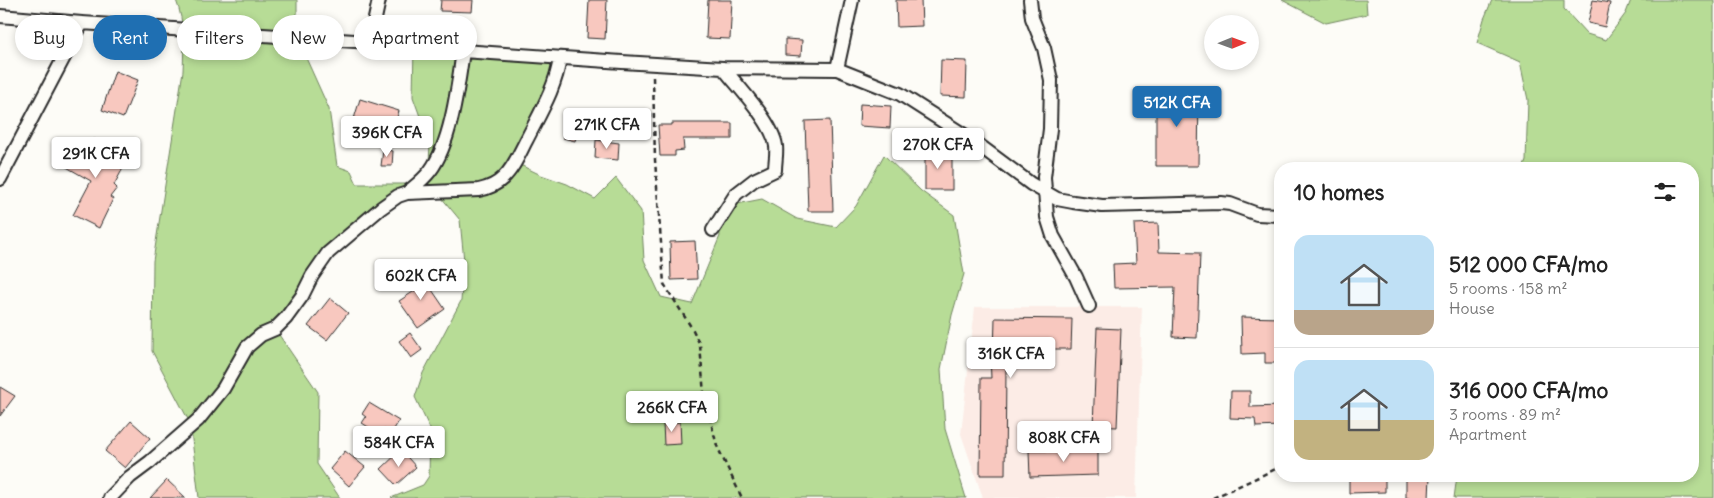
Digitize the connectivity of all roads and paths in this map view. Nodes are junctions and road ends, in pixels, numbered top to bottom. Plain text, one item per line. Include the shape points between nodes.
1 (379, 0) edge
2 (852, 0) edge
3 (1030, 0) edge
4 (376, 15) edge
5 (0, 16) edge
6 (15, 17) edge
7 (83, 23) edge
8 (354, 41) edge
9 (477, 53) edge
10 (560, 58) junction
11 (63, 60) edge
12 (462, 60) edge
13 (652, 63) junction
14 (723, 68) junction
15 (837, 69) junction
16 (0, 179) edge
17 (1044, 191) junction
18 (407, 193) junction
19 (1274, 215) edge
20 (714, 230) dead end
21 (1088, 306) dead end
22 (1274, 470) edge
23 (110, 498) edge
24 (742, 498) edge
25 (1213, 498) edge

1 - 4 street
2 - 15 street
3 - 17 street via 1032,18 1044,48 1051,80
5 - 6 street
7 - 8 street
9 - 10 street
10 - 13 street
10 - 18 street via 542,111 515,163 503,178 491,187 479,190
11 - 16 street
12 - 18 street via 445,140 430,172
13 - 14 street
13 - 24 path via 664,284 700,345 704,395 717,446
14 - 15 street
14 - 20 street via 769,129 776,145 775,170 736,194
15 - 17 street via 900,94
17 - 19 street via 1056,198 1102,206 1221,203 1257,214
17 - 21 street via 1053,236
18 - 23 street via 380,208 328,253 286,318 247,347 223,389 198,420
22 - 25 path

